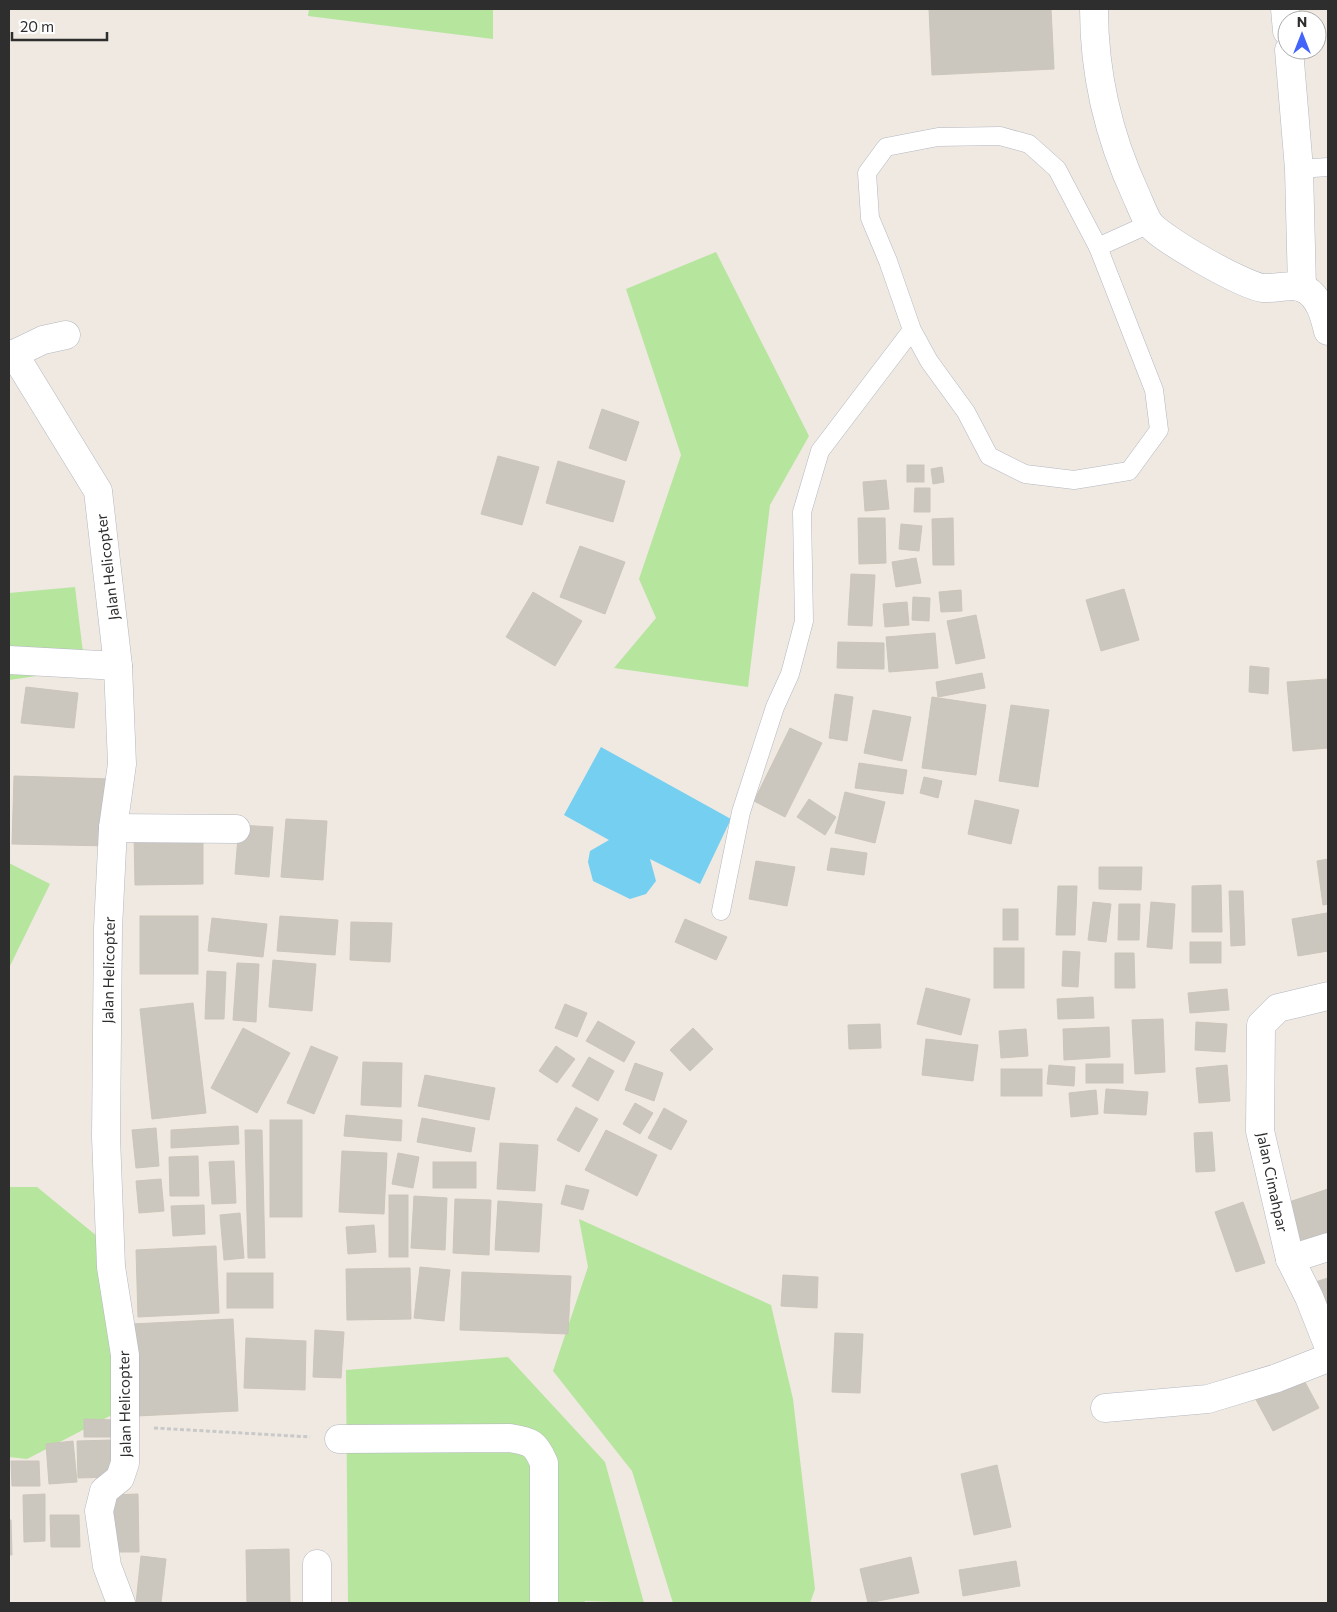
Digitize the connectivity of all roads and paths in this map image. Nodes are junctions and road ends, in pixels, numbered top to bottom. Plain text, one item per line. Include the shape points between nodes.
1 (1094, 9) edge
2 (1290, 60) edge
3 (1328, 167) edge
4 (1299, 169) junction
5 (1149, 224) junction
6 (1098, 247) junction
7 (1302, 288) junction
8 (1327, 319) edge
9 (912, 330) junction
10 (66, 335) dead end
11 (11, 354) edge
12 (9, 660) edge
13 (118, 666) junction
14 (113, 828) junction
15 (236, 829) dead end
16 (721, 911) dead end
17 (1328, 996) edge
18 (1328, 1247) edge
19 (1290, 1259) junction
20 (1328, 1345) edge
21 (1328, 1358) edge
22 (1105, 1408) dead end
23 (123, 1426) junction
24 (338, 1439) joint
25 (317, 1564) dead end
26 (122, 1603) edge
27 (317, 1603) edge
28 (544, 1603) edge

1 - 5 street via 1094,40 1107,116 1127,176
2 - 4 street
3 - 4 lane
4 - 7 street
5 - 6 lane
5 - 7 street via 1210,265 1262,288
6 - 9 lane via 1057,169 1029,144 1000,136 938,137 886,148 867,173 870,218
6 - 9 lane via 1154,390 1159,430 1129,471 1074,480 1025,474 989,456 966,412
7 - 8 street via 1314,296
9 - 16 lane via 820,451 802,512 804,621 790,674 775,707 741,812
10 - 11 street via 42,340
11 - 13 street, Jalan Helicopter via 98,490
12 - 13 street
13 - 14 street, Jalan Helicopter via 122,764
14 - 15 street
14 - 23 street, Jalan Helicopter via 108,928 106,1137 111,1266 125,1355
17 - 19 street, Jalan Cimahpar via 1278,1008 1262,1025 1260,1131
18 - 19 street
19 - 20 street, Jalan Cimahpar
21 - 22 street via 1208,1399
23 - 24 path
23 - 26 street, Jalan Helicopter via 125,1463 120,1478 104,1491 98,1511 107,1566
24 - 28 street via 510,1438 530,1442 539,1450 544,1463
25 - 27 street

